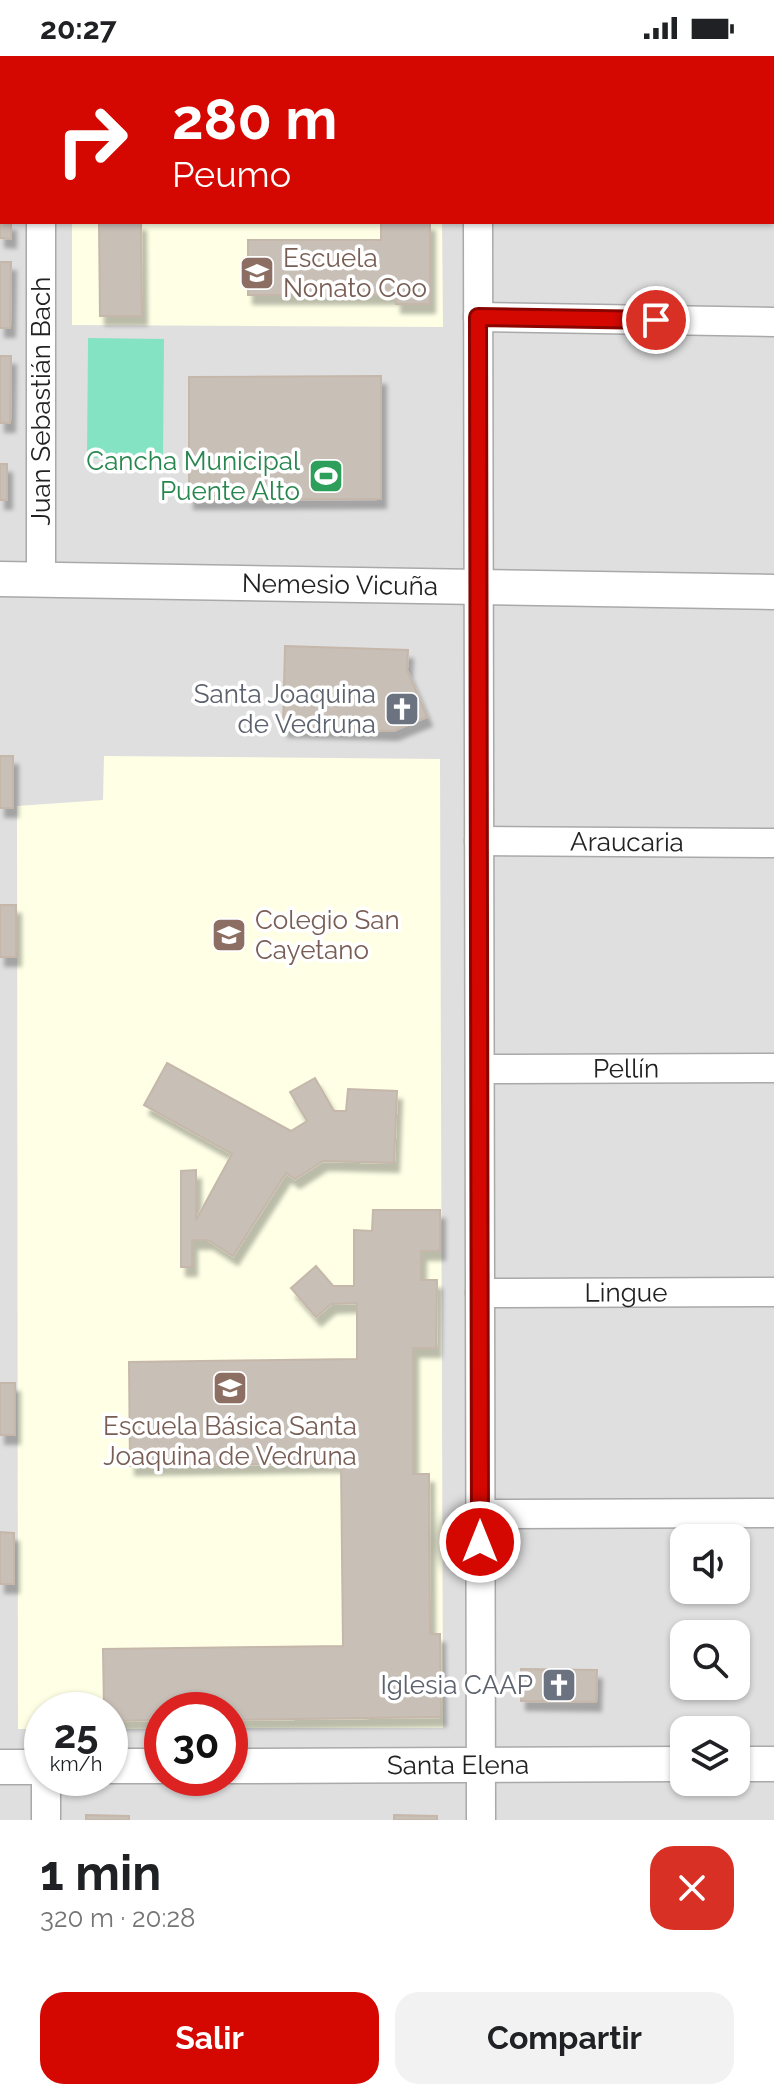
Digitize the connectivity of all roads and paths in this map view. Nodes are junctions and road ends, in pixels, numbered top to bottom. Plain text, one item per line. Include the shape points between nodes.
1 (41, 224) edge
2 (478, 224) edge
3 (478, 317) junction
4 (774, 322) edge
5 (0, 579) edge
6 (41, 579) junction
7 (479, 587) junction
8 (774, 592) edge
9 (479, 841) junction
10 (774, 843) edge
11 (774, 1068) edge
12 (480, 1069) junction
13 (774, 1292) edge
14 (480, 1293) junction
15 (774, 1513) edge
16 (480, 1514) junction
17 (480, 1764) junction
18 (670, 1764) edge
19 (750, 1764) edge
20 (774, 1764) edge
21 (248, 1766) edge
22 (0, 1767) edge
23 (24, 1767) edge
24 (46, 1796) edge
25 (46, 1820) edge
26 (481, 1820) edge

1 - 6 street, Juan Sebastián Bach
2 - 3 street
3 - 4 street
3 - 7 street
5 - 6 street, Nemesio Vicuña
6 - 7 street, Nemesio Vicuña
7 - 8 street, Nemesio Vicuña
7 - 9 street
9 - 10 street, Araucaria
9 - 12 street
11 - 12 street, Pellín
12 - 14 street
13 - 14 street, Lingue
14 - 16 street
15 - 16 street
16 - 17 street
17 - 18 street, Santa Elena
17 - 21 street, Santa Elena
17 - 26 street
19 - 20 street
22 - 23 street
24 - 25 street

